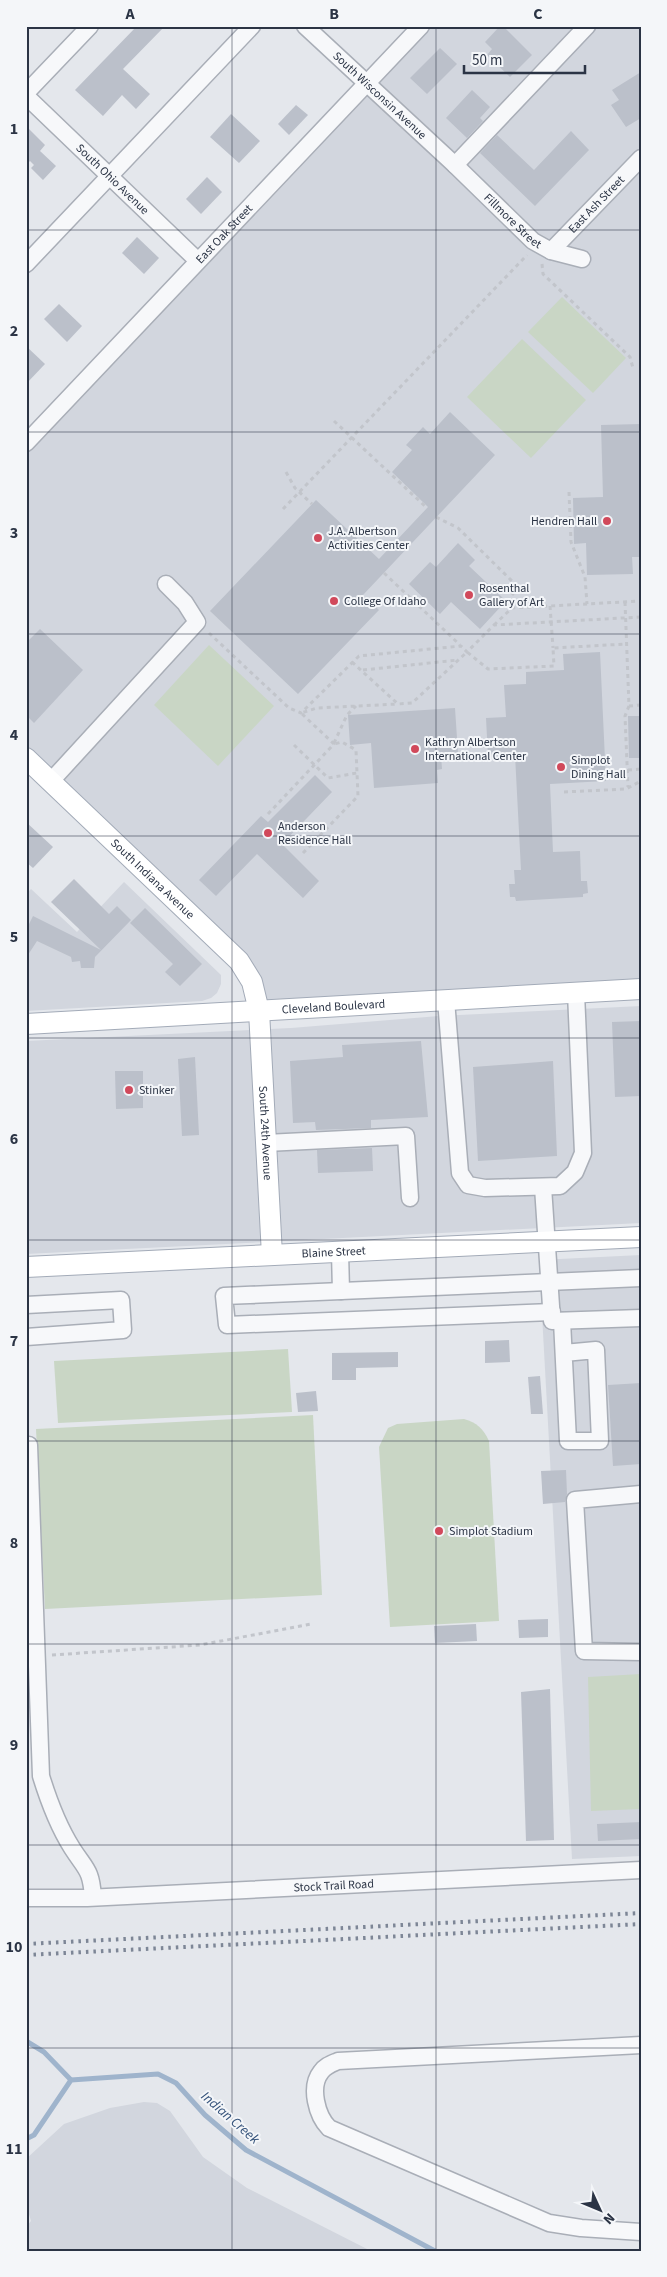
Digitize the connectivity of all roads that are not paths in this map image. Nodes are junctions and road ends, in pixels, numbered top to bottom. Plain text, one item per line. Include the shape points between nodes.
1 (90, 26) edge
2 (252, 26) edge
3 (305, 26) edge
4 (421, 26) edge
5 (586, 26) edge
6 (366, 84) junction
7 (26, 94) edge
8 (641, 158) edge
9 (455, 165) junction
10 (110, 176) junction
11 (546, 256) junction
12 (582, 259) dead end
13 (198, 261) junction
14 (26, 264) edge
15 (27, 440) edge
16 (166, 584) dead end
17 (26, 758) edge
18 (51, 781) junction
19 (641, 989) edge
20 (576, 993) junction
21 (446, 1000) junction
22 (259, 1011) junction
23 (26, 1024) edge
24 (266, 1143) junction
25 (543, 1187) junction
26 (410, 1198) dead end
27 (641, 1237) edge
28 (546, 1242) junction
29 (340, 1252) junction
30 (272, 1255) junction
31 (26, 1267) edge
32 (641, 1278) edge
33 (549, 1282) junction
34 (341, 1291) junction
35 (26, 1305) edge
36 (557, 1316) junction
37 (641, 1318) edge
38 (26, 1336) edge
39 (564, 1352) junction
40 (29, 1444) dead end
41 (641, 1494) edge
42 (641, 1652) edge
43 (641, 1870) edge
44 (93, 1897) junction
45 (26, 1898) edge
46 (641, 2045) edge
47 (641, 2232) edge

1 - 7 street
2 - 10 street
3 - 6 street, South Wisconsin Avenue
4 - 6 street, East Oak Street
5 - 9 street
6 - 9 street, South Wisconsin Avenue
6 - 13 street, East Oak Street
7 - 10 street, South Ohio Avenue
8 - 11 street, East Ash Street
9 - 11 street, Fillmore Street
10 - 13 street, South Ohio Avenue
10 - 14 street
11 - 12 street, Fillmore Street
13 - 15 street, East Oak Street
16 - 18 street via 185,603 197,622
17 - 18 main road, South Indiana Avenue
18 - 22 main road, South Indiana Avenue via 239,961 252,982
19 - 20 main road, Cleveland Boulevard
20 - 21 main road, Cleveland Boulevard
20 - 25 street via 583,1153 575,1172 560,1186
21 - 22 main road, Cleveland Boulevard
21 - 25 street via 460,1173 468,1185 485,1188
22 - 23 main road, Cleveland Boulevard
22 - 24 main road, South 24th Avenue
24 - 26 street via 406,1136
24 - 30 main road, South 24th Avenue
25 - 28 street
27 - 28 main road, Blaine Street
28 - 29 main road, Blaine Street
28 - 33 street
29 - 30 main road, Blaine Street
29 - 34 street
30 - 31 main road, Blaine Street
32 - 33 street
33 - 34 street
33 - 36 street
34 - 36 street via 224,1296 227,1325
35 - 38 street via 121,1300 123,1330
36 - 37 street
36 - 39 street
39 - 39 street via 568,1441 600,1441 596,1350
40 - 44 street via 42,1776 50,1805 92,1878
41 - 42 street via 575,1500 584,1651
43 - 44 street, Stock Trail Road
44 - 45 street, Stock Trail Road
46 - 47 street via 338,2061 326,2066 316,2085 317,2111 329,2128 549,2222 581,2228

